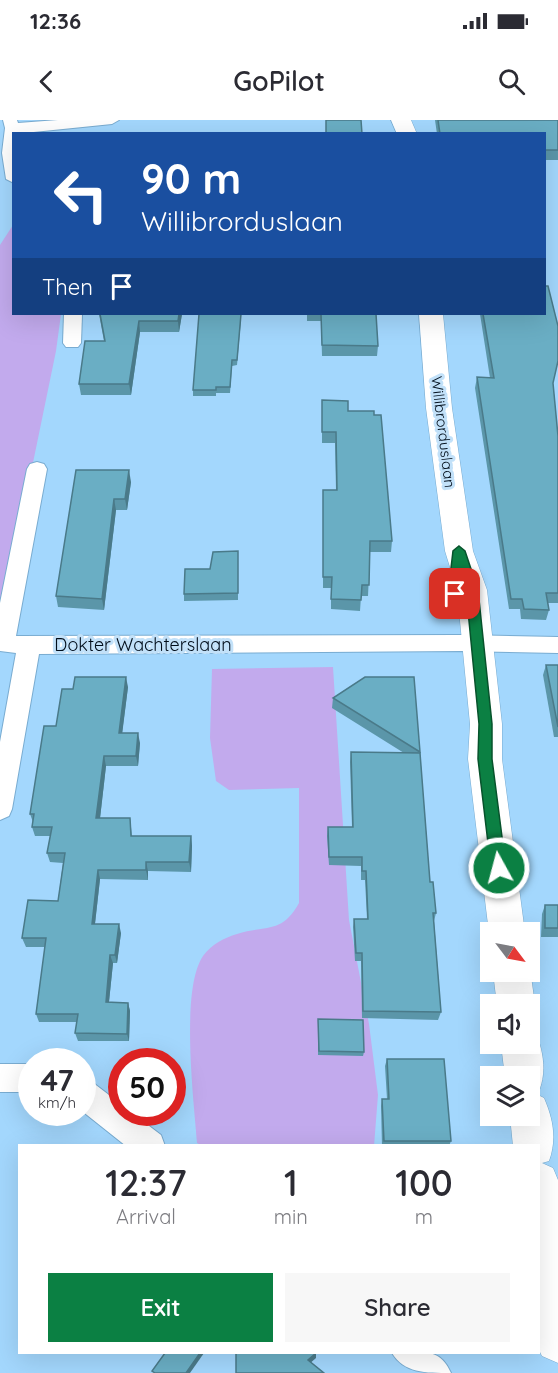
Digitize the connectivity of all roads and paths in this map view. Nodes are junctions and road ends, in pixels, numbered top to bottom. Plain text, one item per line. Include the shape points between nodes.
1 (112, 120) edge
2 (11, 124) edge
3 (12, 169) edge
4 (74, 315) edge
5 (431, 315) edge
6 (72, 343) dead end
7 (37, 469) dead end
8 (470, 643) junction
9 (558, 645) edge
10 (29, 646) junction
11 (0, 809) edge
12 (506, 922) edge
13 (0, 1078) edge
14 (18, 1078) edge
15 (96, 1103) edge
16 (532, 1126) edge
17 (147, 1144) edge
18 (534, 1144) edge
19 (540, 1199) edge
20 (558, 1340) edge
21 (410, 1354) edge
22 (434, 1373) edge

1 - 2 street
2 - 3 street
4 - 6 street
5 - 8 main road, Willibrorduslaan via 439,408 459,551 455,594
7 - 10 street, Dokter Wachterslaan via 3,644
8 - 9 street, Dokter Wachterslaan
8 - 10 street, Dokter Wachterslaan
8 - 12 main road, Willibrorduslaan via 473,733 485,759
10 - 11 street
13 - 14 street
15 - 17 street
16 - 18 main road
19 - 20 main road
21 - 22 street

